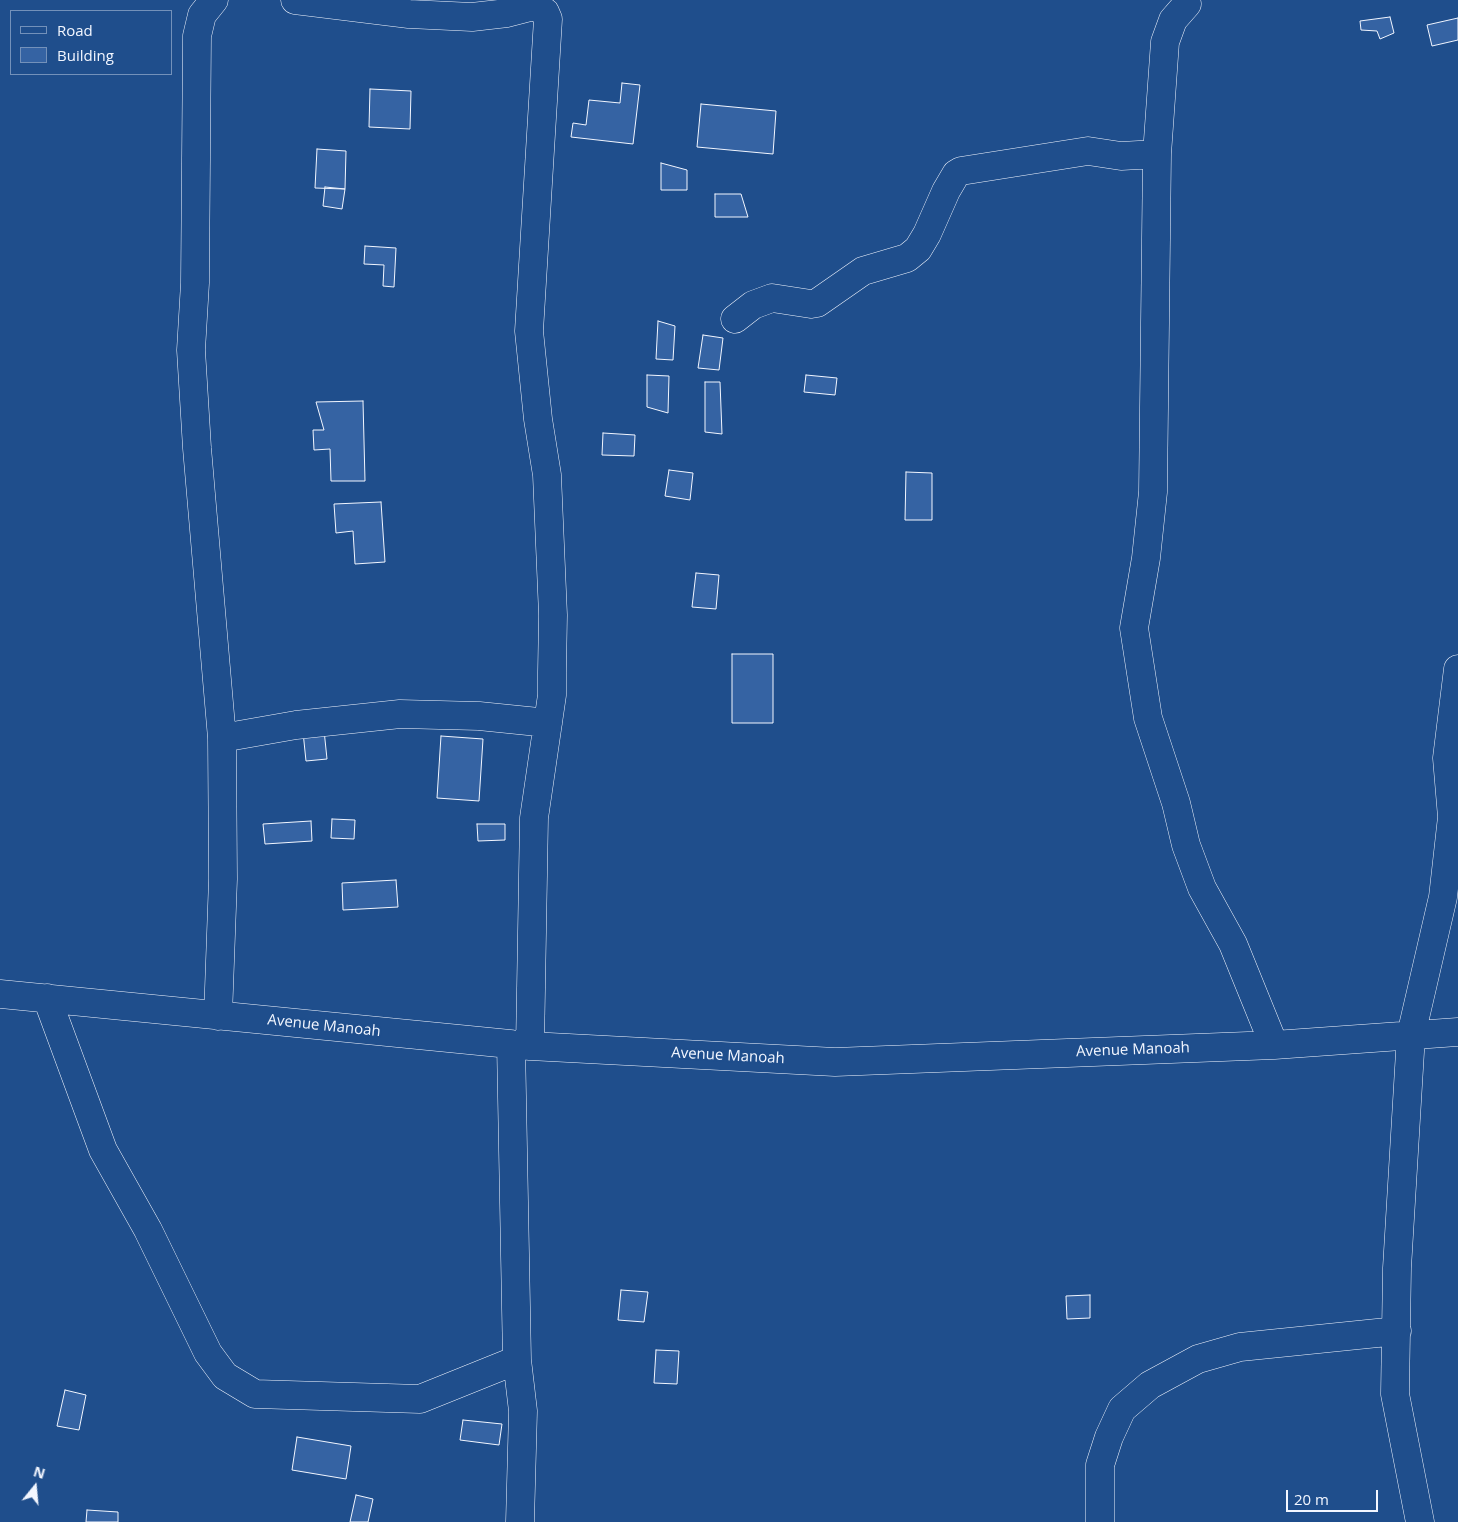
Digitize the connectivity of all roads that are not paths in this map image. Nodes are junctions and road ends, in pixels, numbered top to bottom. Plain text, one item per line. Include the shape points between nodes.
1 (214, 0) edge
2 (295, 0) edge
3 (1187, 4) dead end
4 (1157, 154) junction
5 (736, 319) dead end
6 (1458, 669) edge
7 (548, 722) junction
8 (222, 738) junction
9 (0, 994) edge
10 (47, 998) junction
11 (218, 1016) junction
12 (1458, 1032) edge
13 (1411, 1035) junction
14 (1274, 1044) junction
15 (520, 1045) junction
16 (1397, 1331) junction
17 (517, 1360) junction
18 (520, 1522) edge
19 (1100, 1522) edge
20 (1420, 1522) edge

1 - 8 street via 202,15 196,36 195,283 191,350
2 - 7 street via 409,14 472,16 507,13 534,6 545,12 548,18 529,331 547,475 550,529 553,644
3 - 4 street via 1173,20 1165,42
4 - 5 street via 1121,156 1088,151 961,171 946,191 918,249 907,258 863,271 817,303 772,298 753,306
4 - 14 street via 1153,492 1134,628 1148,718 1186,845 1202,888 1232,944
6 - 13 street via 1447,758 1452,817 1443,896
7 - 8 street via 400,714 296,725
7 - 15 street via 534,818
8 - 11 street via 223,879
9 - 10 street, Avenue Manoah
10 - 11 street, Avenue Manoah
10 - 17 street via 103,1150 148,1230 208,1353 225,1376 255,1394 420,1399
11 - 15 street, Avenue Manoah
12 - 13 street, Avenue Manoah
13 - 14 street, Avenue Manoah
13 - 16 street via 1396,1268
14 - 15 street, Avenue Manoah via 835,1062
15 - 17 street
16 - 19 street via 1240,1347 1198,1359 1150,1385 1122,1409 1109,1437 1100,1465
16 - 20 street via 1395,1394
17 - 18 street via 523,1411

